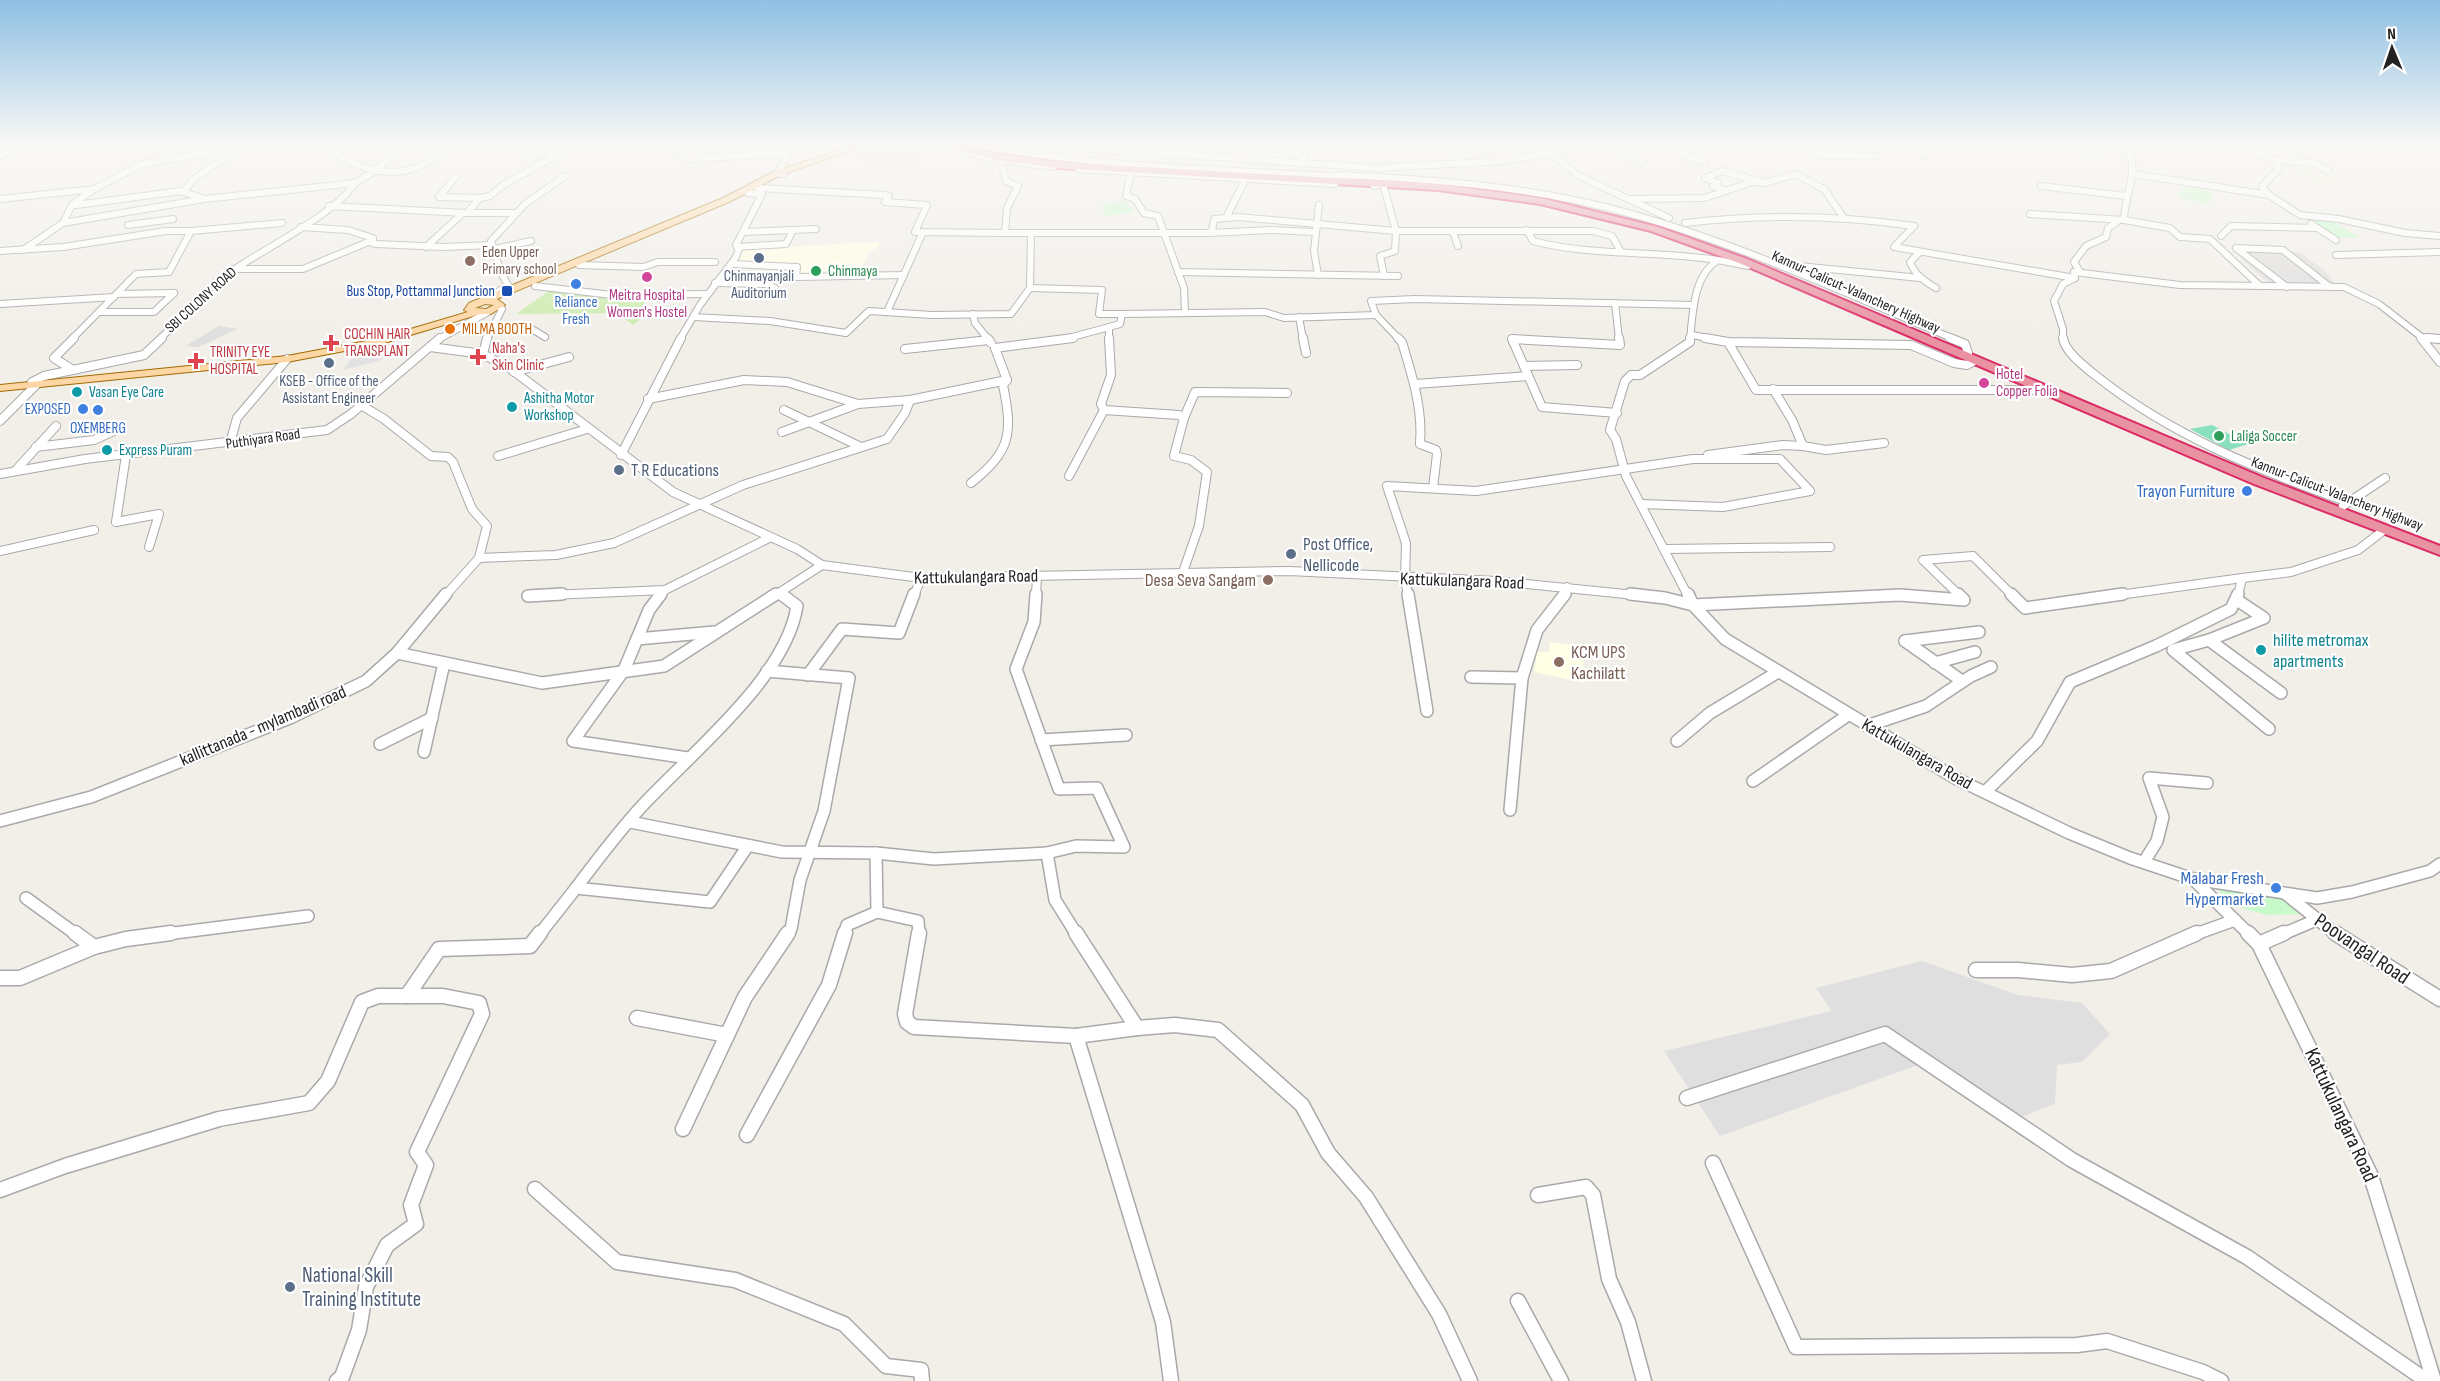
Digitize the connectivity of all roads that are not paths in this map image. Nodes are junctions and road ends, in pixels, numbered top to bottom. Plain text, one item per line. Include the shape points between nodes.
1 (70, 208) edge
2 (146, 208) edge
3 (179, 208) edge
4 (327, 208) edge
5 (377, 208) edge
6 (470, 208) edge
7 (522, 208) edge
8 (706, 208) edge
9 (712, 208) edge
10 (755, 208) edge
11 (925, 208) edge
12 (1007, 208) edge
13 (1141, 208) edge
14 (1231, 208) edge
15 (1319, 208) edge
16 (1389, 208) edge
17 (1575, 208) edge
18 (1589, 208) edge
19 (1609, 208) edge
20 (1647, 208) edge
21 (1838, 208) edge
22 (2123, 208) edge
23 (2290, 208) edge
24 (465, 213) junction
25 (516, 213) junction
26 (2030, 214) dead end
27 (2300, 215) junction
28 (1227, 216) junction
29 (1843, 218) junction
30 (173, 219) junction
31 (2120, 221) junction
32 (63, 223) junction
33 (282, 223) dead end
34 (1685, 223) junction
35 (128, 225) dead end
36 (301, 227) junction
37 (2317, 228) junction
38 (816, 229) dead end
39 (1316, 229) junction
40 (793, 230) junction
41 (1527, 230) junction
42 (166, 231) junction
43 (191, 231) junction
44 (1005, 231) junction
45 (1396, 231) junction
46 (744, 232) junction
47 (923, 232) junction
48 (1209, 232) junction
49 (1453, 232) junction
50 (1031, 233) junction
51 (1163, 234) junction
52 (2440, 236) edge
53 (2210, 238) junction
54 (2226, 239) junction
55 (372, 240) junction
56 (2337, 240) dead end
57 (531, 241) dead end
58 (1720, 242) junction
59 (1458, 246) dead end
60 (2219, 246) junction
61 (426, 247) junction
62 (493, 247) junction
63 (737, 247) junction
64 (23, 250) junction
65 (0, 252) edge
66 (1621, 252) junction
67 (2440, 252) edge
68 (1919, 253) junction
69 (2336, 255) dead end
70 (1718, 260) junction
71 (716, 262) dead end
72 (732, 264) junction
73 (579, 265) junction
74 (1780, 266) junction
75 (234, 269) junction
76 (1766, 271) junction
77 (1178, 272) junction
78 (1318, 274) junction
79 (904, 275) junction
80 (2075, 275) junction
81 (1383, 276) junction
82 (1398, 276) dead end
83 (1920, 278) junction
84 (2280, 282) junction
85 (715, 283) junction
86 (2327, 285) junction
87 (535, 286) junction
88 (2260, 286) junction
89 (2287, 287) junction
90 (775, 288) dead end
91 (1030, 288) junction
92 (1936, 288) dead end
93 (707, 294) junction
94 (115, 296) junction
95 (484, 301) junction
96 (1615, 303) junction
97 (0, 304) edge
98 (500, 305) junction
99 (1694, 305) junction
100 (1316, 308) dead end
101 (474, 309) junction
102 (100, 312) junction
103 (488, 312) junction
104 (887, 312) junction
105 (1185, 313) junction
106 (973, 314) junction
107 (1122, 314) junction
108 (1376, 315) junction
109 (693, 316) junction
110 (1299, 317) junction
111 (1316, 317) junction
112 (1109, 328) junction
113 (492, 329) junction
114 (1692, 335) junction
115 (545, 337) dead end
116 (2421, 337) junction
117 (2440, 339) edge
118 (989, 340) junction
119 (1728, 342) junction
120 (430, 347) junction
121 (995, 348) junction
122 (905, 349) dead end
123 (1306, 353) dead end
124 (483, 354) junction
125 (569, 357) dead end
126 (1971, 357) junction
127 (287, 359) junction
128 (2440, 362) edge
129 (1577, 365) dead end
130 (73, 370) junction
131 (514, 372) junction
132 (1526, 372) junction
133 (1570, 372) dead end
134 (1007, 380) junction
135 (34, 384) junction
136 (1414, 384) junction
137 (0, 386) edge
138 (1773, 389) junction
139 (2042, 390) junction
140 (1287, 393) dead end
141 (648, 399) junction
142 (910, 400) junction
143 (858, 404) junction
144 (362, 405) junction
145 (784, 410) dead end
146 (1104, 410) junction
147 (1617, 413) junction
148 (1184, 418) junction
149 (0, 421) edge
150 (813, 422) junction
151 (56, 426) dead end
152 (587, 429) junction
153 (116, 430) dead end
154 (782, 432) dead end
155 (230, 443) junction
156 (1884, 443) dead end
157 (859, 446) junction
158 (1803, 446) junction
159 (36, 447) junction
160 (126, 455) junction
161 (621, 455) junction
162 (498, 456) dead end
163 (16, 470) junction
164 (1625, 470) junction
165 (0, 474) edge
166 (1069, 476) dead end
167 (2385, 478) dead end
168 (971, 483) dead end
169 (1433, 488) junction
170 (698, 504) junction
171 (1642, 504) junction
172 (2345, 504) junction
173 (94, 530) dead end
174 (2384, 530) junction
175 (769, 538) junction
176 (2440, 542) edge
177 (1830, 547) dead end
178 (149, 548) dead end
179 (1665, 549) junction
180 (0, 551) edge
181 (2440, 551) edge
182 (479, 558) junction
183 (822, 565) junction
184 (1183, 572) junction
185 (1037, 576) junction
186 (921, 578) junction
187 (1405, 578) junction
188 (2242, 578) junction
189 (1567, 587) junction
190 (665, 590) junction
191 (779, 593) junction
192 (528, 596) dead end
193 (2237, 600) junction
194 (1693, 605) junction
195 (718, 632) junction
196 (1979, 632) dead end
197 (637, 639) junction
198 (2209, 640) junction
199 (1975, 652) dead end
200 (397, 653) junction
201 (444, 663) junction
202 (1935, 663) junction
203 (1991, 667) dead end
204 (624, 670) junction
205 (767, 671) junction
206 (1778, 672) junction
207 (808, 675) junction
208 (1471, 677) dead end
209 (1522, 678) junction
210 (1962, 681) junction
211 (2281, 693) dead end
212 (1427, 711) dead end
213 (1848, 715) junction
214 (432, 718) junction
215 (1867, 726) junction
216 (2269, 729) dead end
217 (1126, 735) dead end
218 (1041, 740) junction
219 (1677, 741) dead end
220 (380, 744) dead end
221 (424, 752) dead end
222 (688, 758) junction
223 (1753, 781) dead end
224 (2207, 783) dead end
225 (1985, 792) junction
226 (1510, 810) dead end
227 (0, 821) edge
228 (630, 822) junction
229 (747, 847) junction
230 (812, 852) junction
231 (876, 853) junction
232 (1047, 853) junction
233 (2144, 862) junction
234 (2440, 864) edge
235 (2193, 879) junction
236 (576, 888) junction
237 (2287, 895) junction
238 (26, 898) dead end
239 (877, 912) junction
240 (309, 916) dead end
241 (2235, 920) junction
242 (2316, 920) junction
243 (2259, 944) junction
244 (94, 947) junction
245 (1976, 970) dead end
246 (0, 978) edge
247 (407, 996) junction
248 (2440, 999) edge
249 (637, 1018) dead end
250 (1137, 1028) junction
251 (727, 1035) junction
252 (1076, 1036) junction
253 (1688, 1098) dead end
254 (683, 1129) dead end
255 (747, 1135) dead end
256 (1713, 1163) dead end
257 (535, 1189) dead end
258 (0, 1190) edge
259 (1538, 1195) dead end
260 (1518, 1301) dead end
261 (337, 1381) edge
262 (922, 1381) edge
263 (1171, 1381) edge
264 (1470, 1381) edge
265 (1561, 1381) edge
266 (1644, 1381) edge
267 (2222, 1381) edge
268 (2427, 1381) edge
269 (2434, 1381) edge

1 - 32 street
2 - 32 street
3 - 30 street
4 - 36 street, SBI COLONY ROAD
5 - 24 street
6 - 24 street
7 - 25 street
8 - 95 main road
9 - 73 main road
10 - 46 street
11 - 47 street via 915,231
12 - 44 street
13 - 51 street via 1158,216
14 - 28 street
15 - 39 street
16 - 45 street
17 - 76 highway, Kannur-Calicut-Valanchery Highway via 1663,232
18 - 126 highway, Kannur-Calicut-Valanchery Highway via 1729,250
19 - 58 street
20 - 34 street
21 - 29 street
22 - 31 street
23 - 27 street
24 - 25 street
24 - 61 street
25 - 62 street via 491,241
26 - 31 street
27 - 37 street
27 - 52 street
28 - 39 street
28 - 48 street via 1214,219
29 - 34 street via 1757,215
29 - 68 street via 1914,226 1894,247
30 - 35 street
30 - 42 street
31 - 53 street via 2170,228 2180,237
31 - 80 street via 2108,228 2106,237 2080,250 2074,262 2080,272
32 - 64 street
33 - 43 street
34 - 58 street
36 - 55 street via 348,230
36 - 75 street, SBI COLONY ROAD
37 - 54 street via 2231,226
37 - 56 street
38 - 40 street
39 - 45 street
39 - 48 street
39 - 78 street via 1314,266
40 - 46 street
40 - 63 street via 786,244
41 - 49 street
41 - 66 street via 1533,241 1542,245
41 - 66 street via 1602,232 1612,236
42 - 43 street
42 - 64 street
43 - 94 street via 169,272 136,274
44 - 47 street
44 - 50 street
45 - 49 street
45 - 81 street via 1395,251 1380,256
46 - 63 street
47 - 79 street
48 - 51 street
49 - 59 street
50 - 51 street
50 - 91 street
51 - 77 street
53 - 54 street
53 - 60 street
54 - 60 street
55 - 61 street via 376,244
55 - 75 street via 303,269
57 - 62 street
58 - 74 street
60 - 88 street
61 - 62 street
62 - 95 street via 508,285
63 - 72 street
64 - 65 street
66 - 70 street
67 - 69 street
68 - 80 street
68 - 83 street via 1910,262
70 - 76 street
70 - 99 street via 1705,270
71 - 73 street via 658,262 643,267
72 - 79 street via 797,267 796,277
72 - 85 street
73 - 87 main road
74 - 83 street
74 - 126 street via 1965,344
75 - 130 street, SBI COLONY ROAD via 144,355
76 - 126 highway, Kannur-Calicut-Valanchery Highway
77 - 78 street
77 - 105 street via 1184,288
78 - 81 street
79 - 104 street
80 - 88 street via 2180,285
80 - 172 street via 2063,284 2054,301 2063,341 2090,371 2126,399 2191,439
81 - 82 street
83 - 92 street
84 - 86 street
84 - 86 street via 2236,248 2283,250
84 - 89 street
85 - 90 street via 767,284
85 - 93 street
86 - 89 street
86 - 116 street via 2367,297
87 - 93 street via 612,295
87 - 98 main road
88 - 89 street
91 - 106 street via 1011,314
91 - 107 street via 1102,290 1099,314
93 - 109 street
94 - 97 street
94 - 102 street
94 - 102 street via 174,293 154,312
95 - 98 main road
95 - 101 main road
96 - 99 street
96 - 108 street via 1371,301
96 - 132 street via 1620,345 1512,339
98 - 103 main road
98 - 113 street via 502,309
99 - 114 street
100 - 111 street
101 - 103 main road
101 - 127 main road via 378,342
101 - 135 main road via 320,351
102 - 130 street via 54,358
103 - 120 street, Puthiyara Road
104 - 106 street
104 - 109 street via 869,311 846,333 770,321
105 - 107 street
105 - 110 street via 1265,312 1284,318
106 - 118 street via 975,323
107 - 112 street via 1120,324
108 - 111 street
108 - 136 street via 1402,342
109 - 141 street
110 - 111 street
110 - 123 street
112 - 121 street via 1060,340
112 - 146 street via 1111,375 1101,404
113 - 115 street via 532,329
113 - 124 street
114 - 119 street
114 - 147 street via 1690,342 1625,381
116 - 117 street
116 - 128 street
118 - 121 street
118 - 122 street
119 - 126 street via 1911,345 1954,363 1967,365
119 - 138 street via 1756,390
120 - 124 street
120 - 144 street, Puthiyara Road
121 - 134 street
124 - 131 street, Kattukulangara Road
125 - 131 street
126 - 139 highway, Kannur-Calicut-Valanchery Highway
126 - 172 highway, Kannur-Calicut-Valanchery Highway
127 - 135 main road
127 - 155 street via 237,418
129 - 132 street
130 - 135 street, SBI COLONY ROAD via 44,376
131 - 152 street, Kattukulangara Road
132 - 133 street
132 - 136 street
132 - 147 street via 1542,407
134 - 142 street
134 - 168 street via 1003,385 1010,432 1006,449 996,464
135 - 137 main road
135 - 149 street
136 - 169 street via 1422,423 1420,444 1437,454
138 - 139 street
138 - 158 street
139 - 174 highway, Kannur-Calicut-Valanchery Highway
140 - 148 street via 1195,392
141 - 143 street via 744,380 787,382
141 - 161 street
142 - 143 street
142 - 157 street via 887,439
143 - 150 street
144 - 155 street, Puthiyara Road via 327,430
144 - 182 street, kallittanada - mylambadi road via 431,456 448,457 453,462 472,509 487,526
145 - 150 street
146 - 148 street
146 - 166 street
147 - 164 street via 1610,430
148 - 184 street via 1174,456 1191,460 1207,472 1200,526
150 - 154 street
150 - 157 street
151 - 159 street
152 - 161 street, Kattukulangara Road
152 - 162 street
153 - 159 street via 94,440
155 - 160 street, Puthiyara Road
156 - 158 street via 1826,450
157 - 170 street
158 - 164 street via 1783,445
159 - 163 street
160 - 163 street, Puthiyara Road
160 - 178 street via 116,522 159,514
161 - 170 street, Kattukulangara Road via 673,492
163 - 165 street, Puthiyara Road
164 - 169 street via 1476,490
164 - 171 street
164 - 171 street via 1693,459 1780,459 1810,491 1723,507
167 - 172 street
169 - 187 street via 1387,486 1406,543
170 - 175 street, Kattukulangara Road
170 - 182 street via 602,546 538,558
171 - 179 street
172 - 176 highway, Kannur-Calicut-Valanchery Highway
173 - 180 street
174 - 181 highway, Kannur-Calicut-Valanchery Highway
174 - 188 street via 2358,550 2290,572
175 - 183 street, Kattukulangara Road
175 - 190 street
177 - 179 street
179 - 194 street
182 - 200 street, kallittanada - mylambadi road
183 - 186 street, Kattukulangara Road
183 - 191 street
184 - 185 street, Kattukulangara Road
184 - 187 street, Kattukulangara Road via 1289,571
185 - 186 street, Kattukulangara Road
185 - 218 street via 1034,622 1016,669
186 - 207 street via 899,633 842,629
187 - 189 street, Kattukulangara Road
187 - 212 street
188 - 193 street
188 - 194 street via 2025,608 1973,556 1923,560 1964,600 1900,595
189 - 194 street, Kattukulangara Road
189 - 209 street via 1562,604 1537,629
190 - 192 street
190 - 197 street via 649,610
191 - 195 street
191 - 205 street via 797,606 798,614
193 - 198 street via 2264,618
193 - 225 street via 2231,609 2156,646 2070,682 2037,741
194 - 206 street, Kattukulangara Road via 1725,639
195 - 197 street
195 - 204 street via 664,666
196 - 202 street via 1905,641
197 - 204 street
198 - 211 street
198 - 216 street via 2173,650
199 - 202 street
200 - 201 street
200 - 227 street, kallittanada - mylambadi road via 366,681 290,718 91,796
201 - 204 street via 542,683
201 - 214 street
202 - 210 street
203 - 210 street via 1971,673
204 - 222 street via 573,741
205 - 207 street
205 - 222 street via 755,689
206 - 213 street, Kattukulangara Road
206 - 219 street via 1719,706
207 - 230 street via 849,678 825,811
208 - 209 street
209 - 226 street
210 - 215 street via 1924,708
213 - 215 street, Kattukulangara Road
213 - 223 street
214 - 220 street
214 - 221 street
215 - 225 street, Kattukulangara Road
217 - 218 street
218 - 232 street via 1059,789 1097,788 1124,847 1076,846
222 - 228 street
224 - 233 street via 2149,778 2149,786 2159,800 2162,827
225 - 233 street, Kattukulangara Road via 2069,833
228 - 229 street
228 - 236 street
229 - 230 street
229 - 236 street via 710,902
230 - 231 street
230 - 251 street via 800,880 791,929 744,997
231 - 232 street via 934,859
231 - 239 street
232 - 250 street via 1055,900
233 - 235 street, Kattukulangara Road
234 - 237 street, Kattukulangara Road via 2430,871 2352,892 2317,898
235 - 237 street, Kattukulangara Road
235 - 241 street, Kattukulangara Road
236 - 247 street via 530,946 439,949
237 - 242 street, Poovangal Road
238 - 244 street
239 - 252 street via 918,921 920,930 905,1014 914,1027
239 - 255 street via 847,925 829,985
240 - 244 street via 137,937
241 - 243 street, Kattukulangara Road
241 - 245 street via 2111,971 2072,975
242 - 243 street
242 - 248 street, Poovangal Road
243 - 269 street, Kattukulangara Road via 2371,1176
244 - 246 street via 20,978
247 - 258 street via 378,996 362,1002 328,1081 309,1103 219,1119
247 - 261 street via 423,994 468,1000 479,1004 482,1014 417,1152 426,1165 411,1204 416,1224 387,1245 371,1276 359,1330 342,1377
249 - 251 street
250 - 252 street
250 - 264 street via 1175,1024 1218,1030 1302,1105 1328,1153 1366,1197 1439,1314
251 - 254 street
252 - 263 street via 1163,1322
253 - 268 street via 1885,1034 2072,1160 2247,1257
256 - 267 street via 1796,1347 2077,1345 2107,1341
257 - 262 street via 617,1262 735,1280 844,1324 886,1366 921,1370
259 - 266 street via 1586,1187 1593,1195 1609,1279 1628,1322
260 - 265 street

